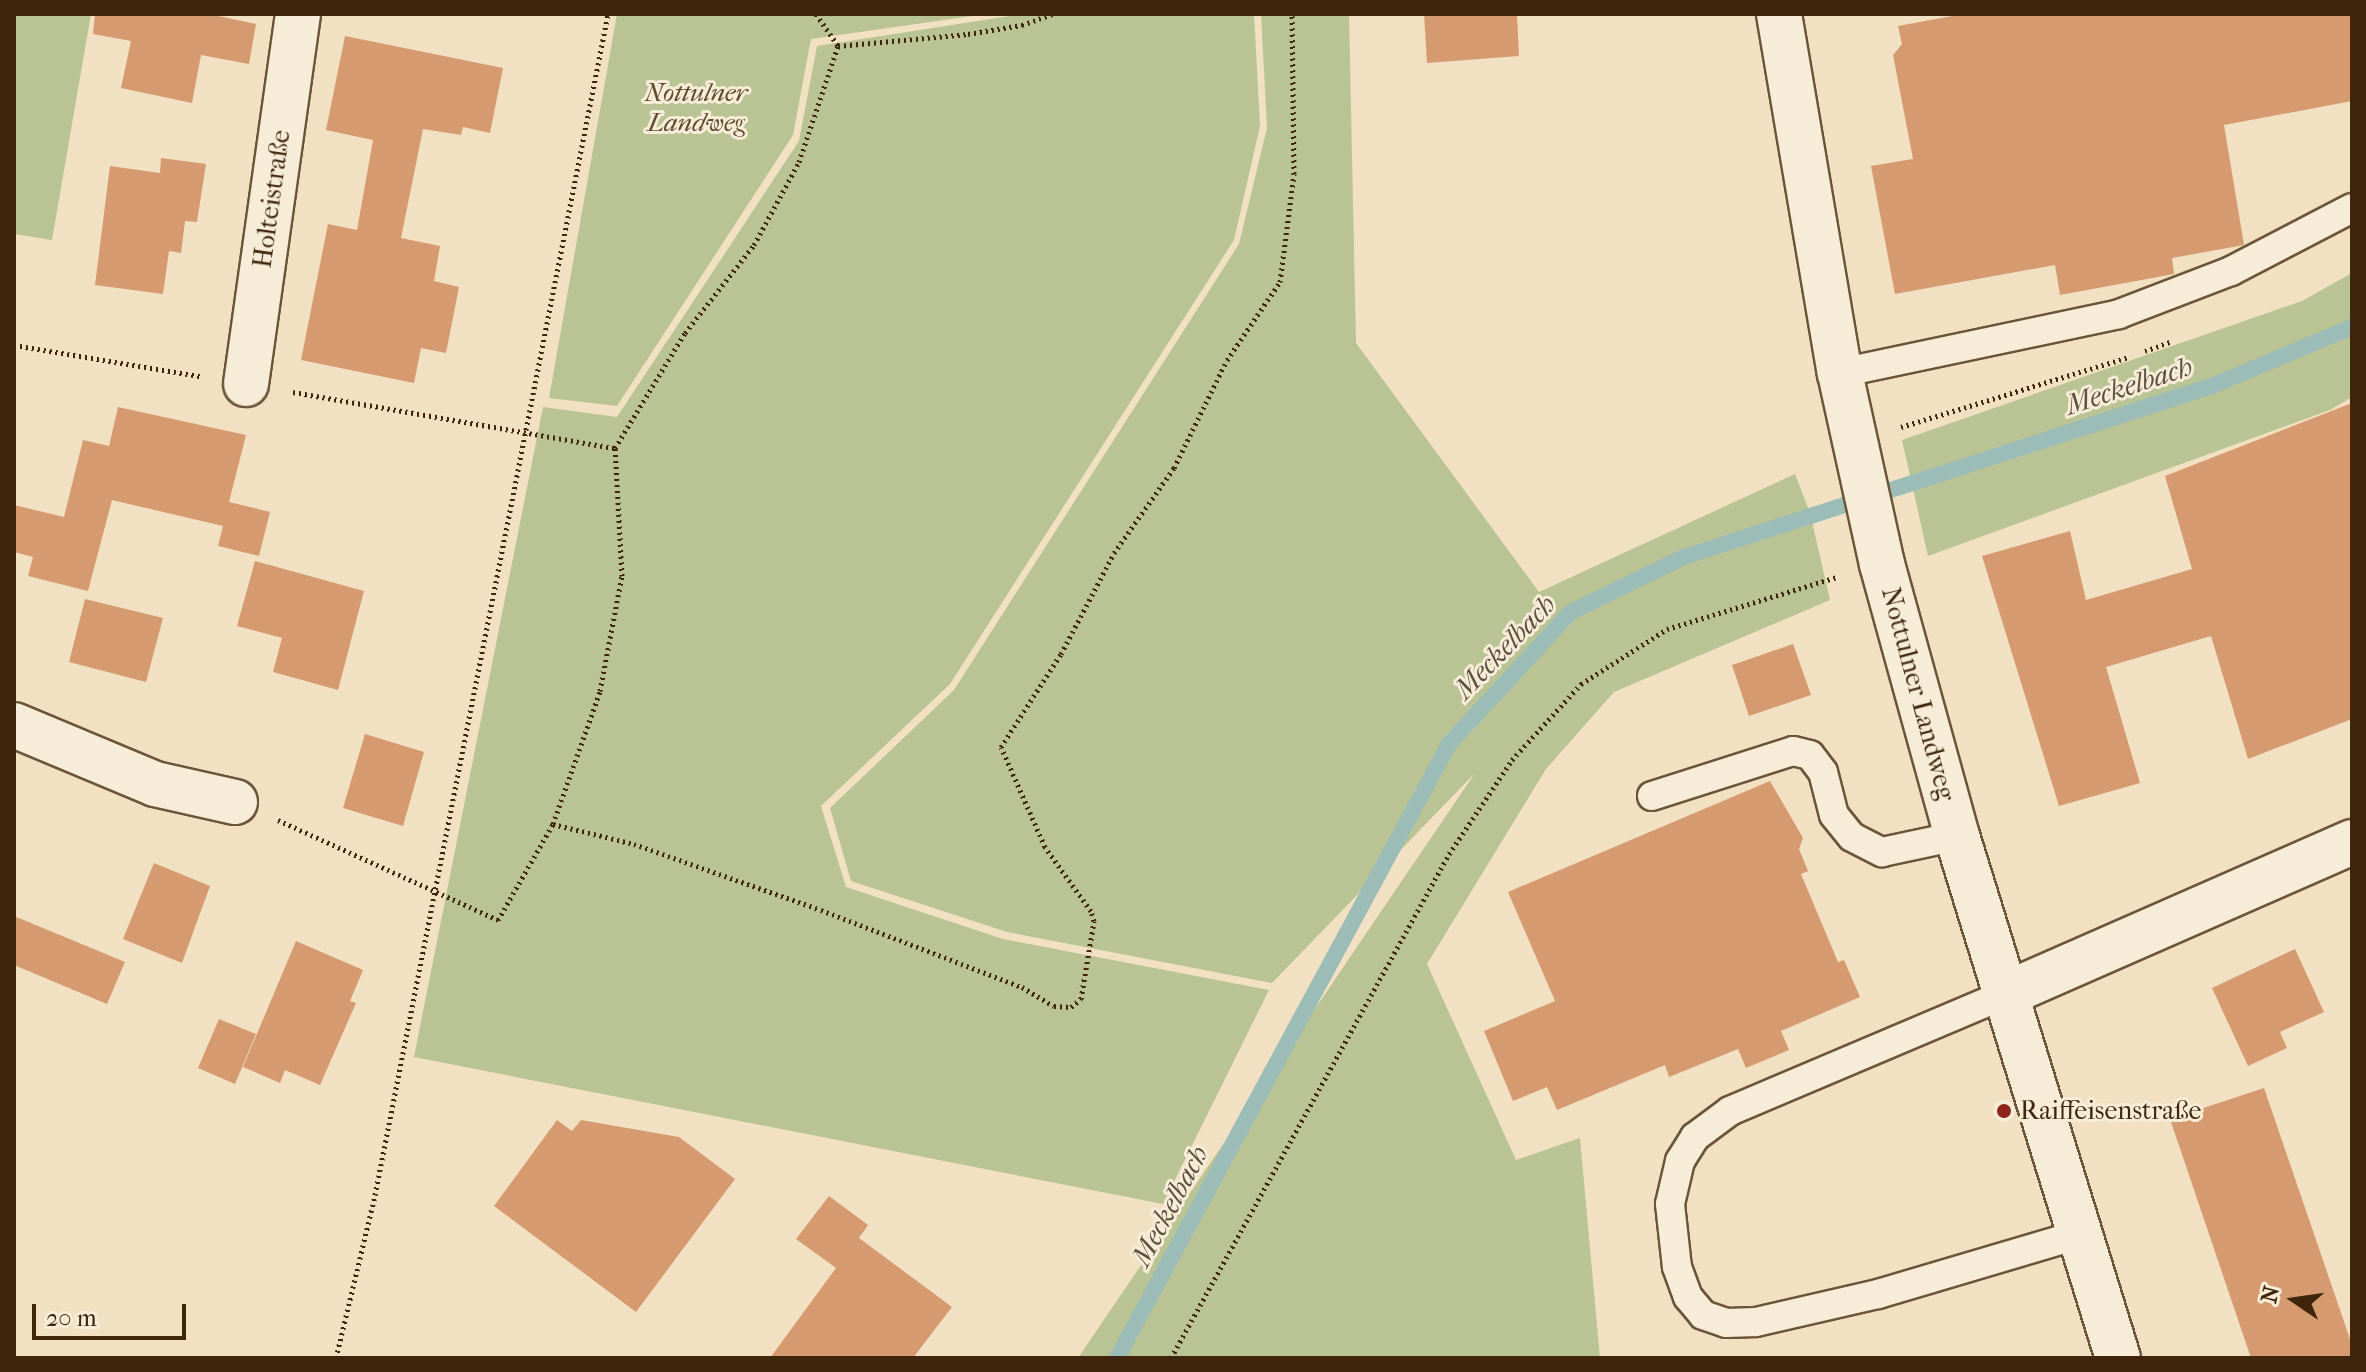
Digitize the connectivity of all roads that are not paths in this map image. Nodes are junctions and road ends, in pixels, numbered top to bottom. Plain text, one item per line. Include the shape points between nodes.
1 (298, 14) edge
2 (1779, 14) edge
3 (2352, 208) edge
4 (1840, 373) junction
5 (246, 384) road end
6 (14, 725) edge
7 (1652, 796) dead end
8 (235, 802) road end
9 (1957, 836) junction
10 (2352, 842) edge
11 (2008, 993) junction
12 (2081, 1234) junction
13 (2118, 1358) edge

1 - 5 street, Holteistraße
2 - 4 street, Nottulner Landweg
3 - 4 lane via 2231,271 2119,314
4 - 9 street, Nottulner Landweg via 1879,553
6 - 8 street via 155,784
7 - 9 lane via 1793,751 1810,755 1823,772 1834,815 1852,837 1882,852
9 - 11 street, Nottulner Landweg
10 - 11 street
11 - 12 street, Nottulner Landweg
11 - 12 lane via 1730,1111 1695,1137 1680,1161 1670,1204 1677,1267 1688,1297 1703,1315 1726,1323 1756,1322 1878,1294
12 - 13 street, Nottulner Landweg

